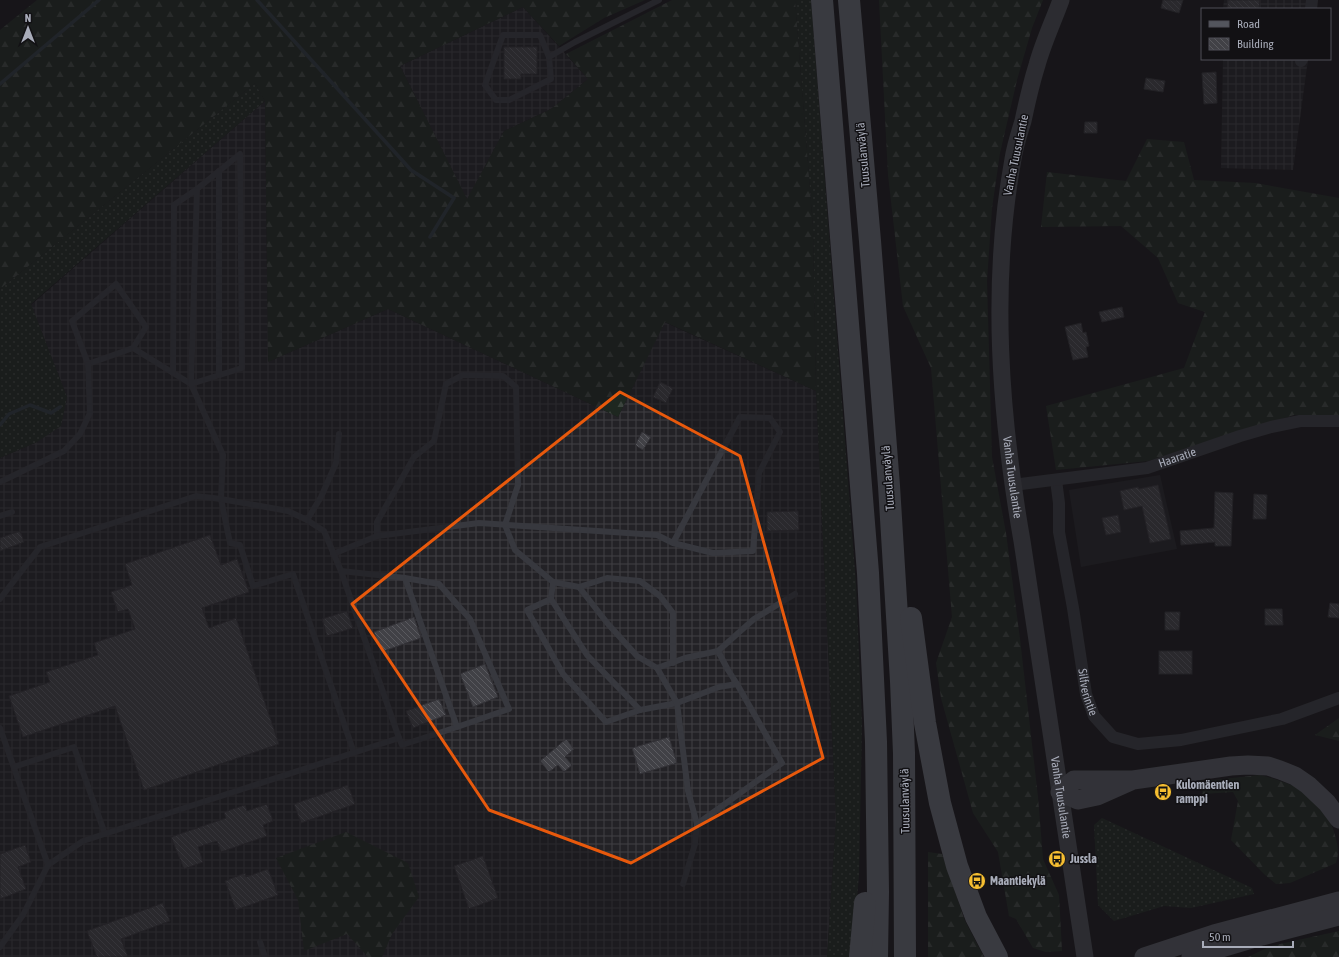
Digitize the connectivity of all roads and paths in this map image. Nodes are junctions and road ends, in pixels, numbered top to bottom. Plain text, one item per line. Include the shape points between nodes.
1 (659, 0) edge
2 (822, 0) edge
3 (849, 0) edge
4 (1061, 0) edge
5 (549, 57) junction
6 (219, 171) junction
7 (197, 189) junction
8 (133, 348) junction
9 (88, 364) junction
10 (173, 373) junction
11 (219, 375) junction
12 (191, 384) junction
13 (1339, 420) edge
14 (339, 434) dead end
15 (1056, 480) junction
16 (0, 482) edge
17 (1013, 485) junction
18 (889, 486) junction
19 (221, 499) junction
20 (12, 512) dead end
21 (0, 516) edge
22 (307, 520) junction
23 (505, 525) junction
24 (377, 536) junction
25 (673, 543) junction
26 (333, 554) junction
27 (340, 572) junction
28 (405, 578) junction
29 (553, 582) junction
30 (579, 587) junction
31 (795, 594) dead end
32 (0, 599) edge
33 (551, 599) junction
34 (718, 650) junction
35 (673, 662) junction
36 (657, 668) junction
37 (737, 684) junction
38 (1339, 698) edge
39 (677, 703) junction
40 (640, 710) junction
41 (457, 727) junction
42 (0, 728) edge
43 (399, 738) junction
44 (876, 742) junction
45 (354, 753) junction
46 (14, 767) junction
47 (1060, 792) junction
48 (1339, 819) edge
49 (697, 824) junction
50 (106, 834) junction
51 (48, 865) junction
52 (683, 884) dead end
53 (1339, 901) edge
54 (1339, 916) edge
55 (260, 942) dead end
56 (0, 947) edge
57 (265, 957) edge
58 (860, 957) edge
59 (877, 957) edge
60 (905, 957) edge
61 (997, 957) edge
62 (1085, 957) edge
63 (1144, 957) edge
64 (1191, 957) edge

1 - 5 lane
2 - 44 highway via 868,573
3 - 18 highway, Tuusulanväylä
4 - 17 main road, Vanha Tuusulantie via 1037,65 1013,158 1005,215 1001,272 1001,354
5 - 5 lane via 551,79 509,100 496,100 486,85 503,35 540,35
6 - 7 lane
6 - 11 lane
6 - 11 lane via 240,154 242,368
7 - 10 lane via 174,205
7 - 12 lane
8 - 9 lane
8 - 9 lane via 146,327 116,284 72,321
8 - 10 lane
9 - 16 lane via 90,413 80,434 64,451
10 - 12 lane
11 - 12 lane
12 - 19 lane via 223,455
13 - 15 street, Haaratie via 1300,421 1271,427 1147,468
14 - 22 lane via 336,464
15 - 17 street, Haaratie
15 - 38 street, Silfverintie via 1059,532 1086,694 1094,716 1113,737 1138,744 1181,740 1282,719
17 - 47 main road, Vanha Tuusulantie
18 - 60 highway, Tuusulanväylä via 904,753
18 - 61 highway via 925,723 940,803 962,881 976,917
19 - 22 lane via 288,511
19 - 32 lane via 196,496 40,547
19 - 45 lane via 230,543 240,545 253,586 293,574
20 - 21 lane
22 - 26 lane via 324,531
23 - 24 lane via 479,523
23 - 24 lane via 518,485 516,387 503,376 463,375 446,384 434,441 414,457 377,522
23 - 25 lane via 657,535
23 - 29 lane via 515,550
24 - 26 lane
25 - 25 lane via 713,553 753,551 759,473 780,432 770,418 740,417
26 - 27 lane
27 - 28 lane
27 - 43 lane
28 - 41 lane
28 - 41 lane via 439,584 470,619 509,709
29 - 30 lane
29 - 33 lane
30 - 35 lane via 607,578 640,581 660,596 673,613
30 - 36 lane via 637,656
31 - 34 lane via 754,619
33 - 40 lane via 587,655
33 - 40 lane via 527,610 563,674 606,722
34 - 35 lane
34 - 37 lane
35 - 36 lane
36 - 39 lane
37 - 39 lane via 719,687
37 - 49 lane via 782,763
39 - 40 lane
39 - 49 lane via 688,791
41 - 43 lane via 402,745
42 - 46 lane
43 - 45 lane
44 - 58 highway via 867,821 865,902
44 - 59 highway
45 - 50 lane
46 - 50 lane via 74,747
46 - 51 lane
47 - 48 main road via 1078,800 1097,796 1133,780 1231,766 1268,766 1295,776 1308,785 1328,803
47 - 62 main road, Vanha Tuusulantie
49 - 52 lane via 695,844
50 - 51 lane via 83,841
51 - 56 lane via 23,915
53 - 63 main road via 1214,934
54 - 64 main road
55 - 57 lane

